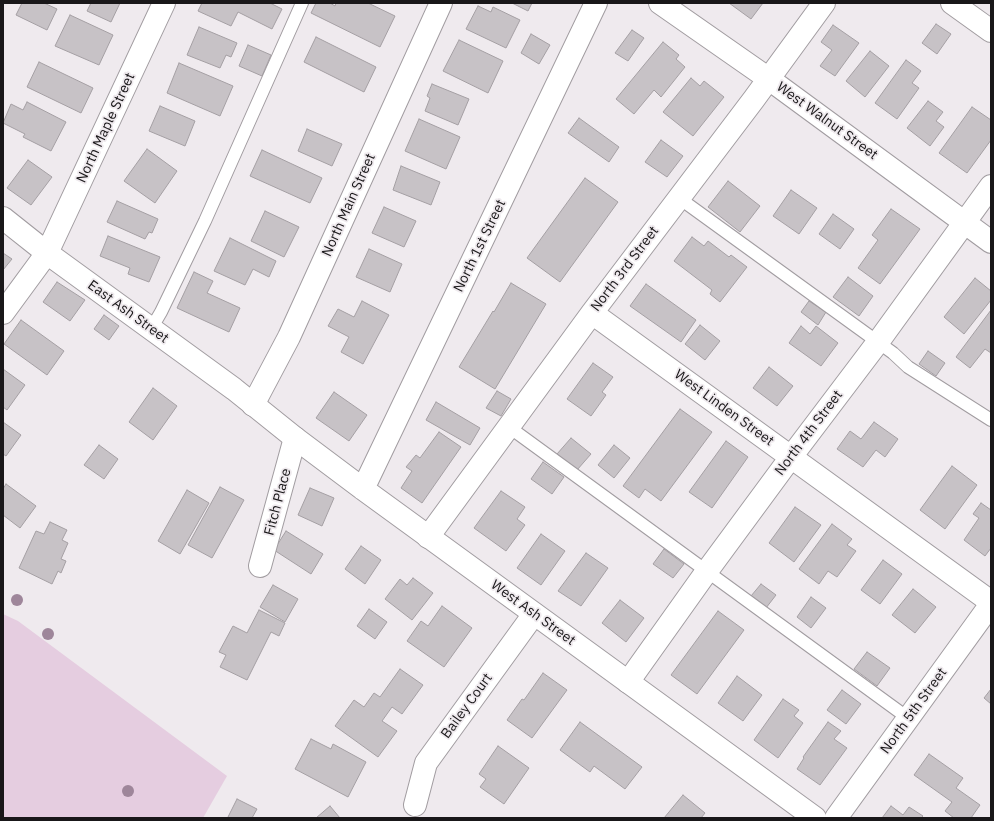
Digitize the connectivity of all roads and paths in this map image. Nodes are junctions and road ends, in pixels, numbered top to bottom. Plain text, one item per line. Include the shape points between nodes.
1 (164, 3) edge
2 (302, 3) edge
3 (441, 3) edge
4 (596, 3) edge
5 (660, 3) edge
6 (824, 3) edge
7 (952, 3) edge
8 (991, 32) edge
9 (769, 79) junction
10 (991, 186) edge
11 (680, 198) junction
12 (3, 218) edge
13 (965, 223) junction
14 (991, 242) edge
15 (47, 253) junction
16 (3, 313) edge
17 (592, 313) junction
18 (151, 329) junction
19 (878, 342) junction
20 (253, 405) junction
21 (991, 420) edge
22 (509, 427) junction
23 (295, 438) junction
24 (791, 457) junction
25 (363, 489) junction
26 (428, 537) junction
27 (260, 566) dead end
28 (707, 571) junction
29 (991, 603) edge
30 (534, 614) junction
31 (628, 682) junction
32 (908, 718) junction
33 (415, 805) dead end
34 (815, 818) edge
35 (836, 818) edge

1 - 15 street, North Maple Street
2 - 18 lane via 205,221
3 - 20 street, North Main Street via 290,337
4 - 25 street, North 1st Street
5 - 9 street, West Walnut Street
6 - 9 street, North 3rd Street
7 - 8 street
9 - 11 street, North 3rd Street
9 - 13 street, West Walnut Street
10 - 13 street, North 4th Street
11 - 17 street, North 3rd Street
11 - 19 lane
12 - 15 street, East Ash Street
13 - 14 street, West Walnut Street
13 - 19 street, North 4th Street
15 - 16 street, North Maple Street
15 - 18 street, East Ash Street
17 - 22 street, North 3rd Street
17 - 24 street, West Linden Street
18 - 20 street, East Ash Street
19 - 21 lane via 908,367
19 - 24 street, North 4th Street
20 - 23 street, West Ash Street
22 - 26 street, North 3rd Street
22 - 28 lane
23 - 25 street, West Ash Street
23 - 27 street, Fitch Place
24 - 28 street, North 4th Street
24 - 29 street, West Linden Street
25 - 26 street, West Ash Street
26 - 30 street, West Ash Street
28 - 31 street, North 4th Street
28 - 32 lane
29 - 32 street, North 5th Street
30 - 31 street, West Ash Street
30 - 33 street, Bailey Court via 426,763
31 - 34 street, West Ash Street
32 - 35 street, North 5th Street

